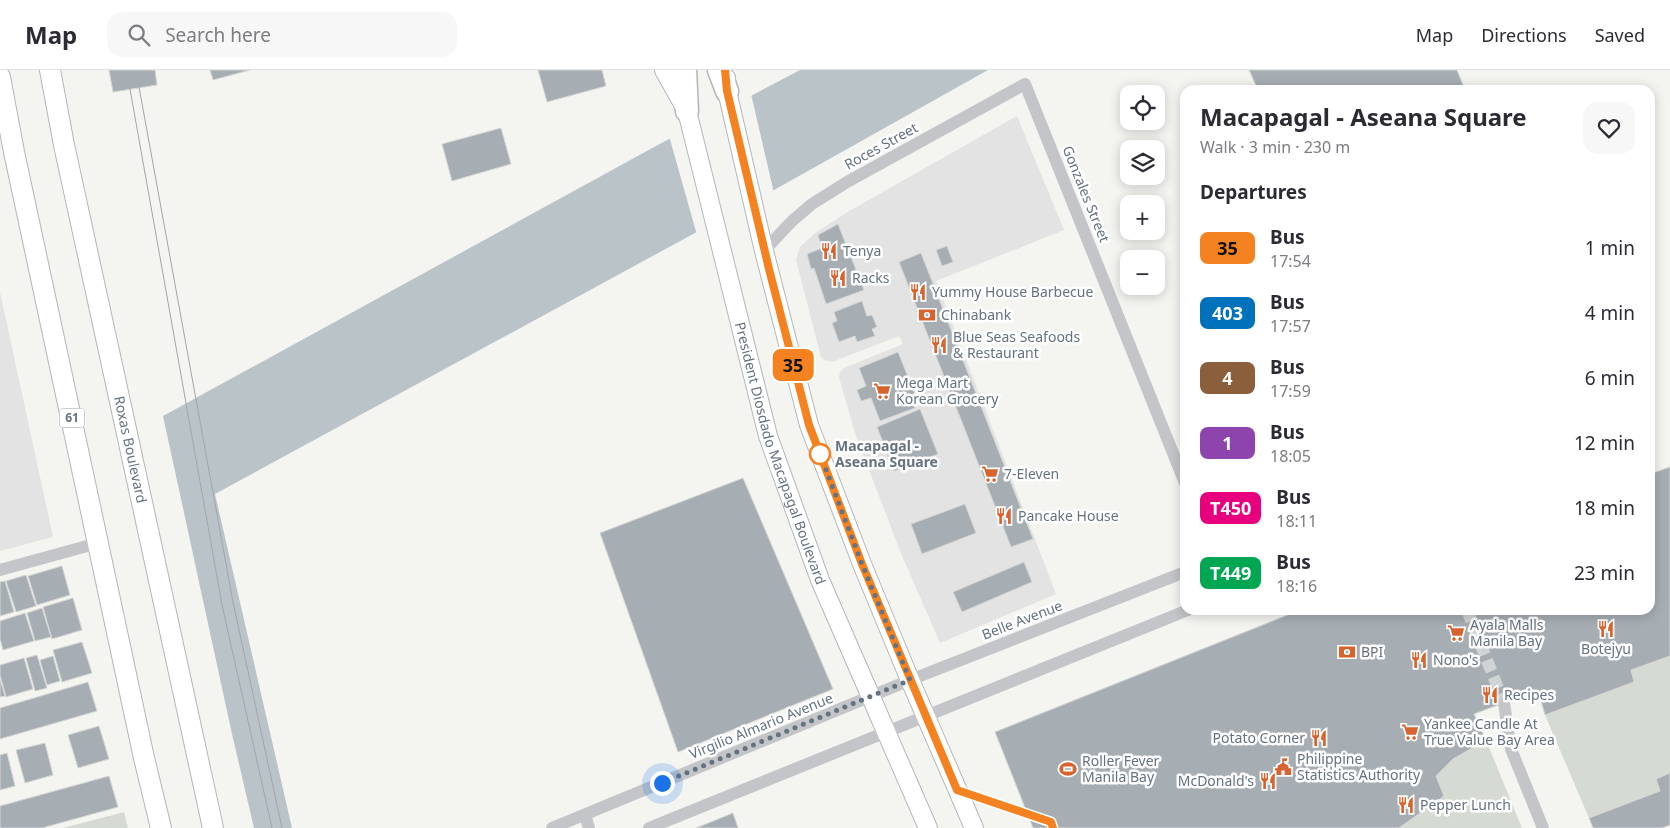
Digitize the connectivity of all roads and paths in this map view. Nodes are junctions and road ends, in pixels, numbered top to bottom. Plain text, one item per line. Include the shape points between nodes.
1 (50, 70) edge
2 (664, 70) edge
3 (685, 70) edge
4 (719, 70) edge
5 (0, 77) edge
6 (1025, 84) joint
7 (727, 86) edge
8 (688, 115) junction
9 (764, 251) junction
10 (1180, 471) edge
11 (98, 543) junction
12 (0, 570) edge
13 (1180, 574) edge
14 (1180, 613) edge
15 (910, 680) junction
16 (871, 696) junction
17 (1504, 703) tunnel mouth
18 (925, 716) junction
19 (886, 731) junction
20 (585, 814) junction
21 (558, 827) edge
22 (160, 828) edge
23 (213, 828) edge
24 (590, 828) edge
25 (649, 828) edge
26 (928, 828) edge
27 (974, 828) edge
28 (1543, 828) edge

1 - 23 highway, Roxas Boulevard
2 - 8 main road, President Diosdado Macapagal Boulevard
3 - 8 highway
4 - 7 highway
5 - 11 highway, 61
6 - 9 street, Roces Street via 812,204
6 - 10 street, Gonzales Street
7 - 9 main road
8 - 16 main road, President Diosdado Macapagal Boulevard via 768,436 820,580
9 - 15 main road via 809,425
11 - 12 street
11 - 22 highway, 61
13 - 15 street, Belle Avenue
14 - 18 street
15 - 16 street, Belle Avenue
15 - 18 main road
16 - 19 main road, President Diosdado Macapagal Boulevard
16 - 20 street, Virgilio Almario Avenue
17 - 28 street via 1511,749
18 - 19 street
18 - 27 main road
19 - 25 street
19 - 26 main road, President Diosdado Macapagal Boulevard
20 - 21 street, Virgilio Almario Avenue
20 - 24 street

